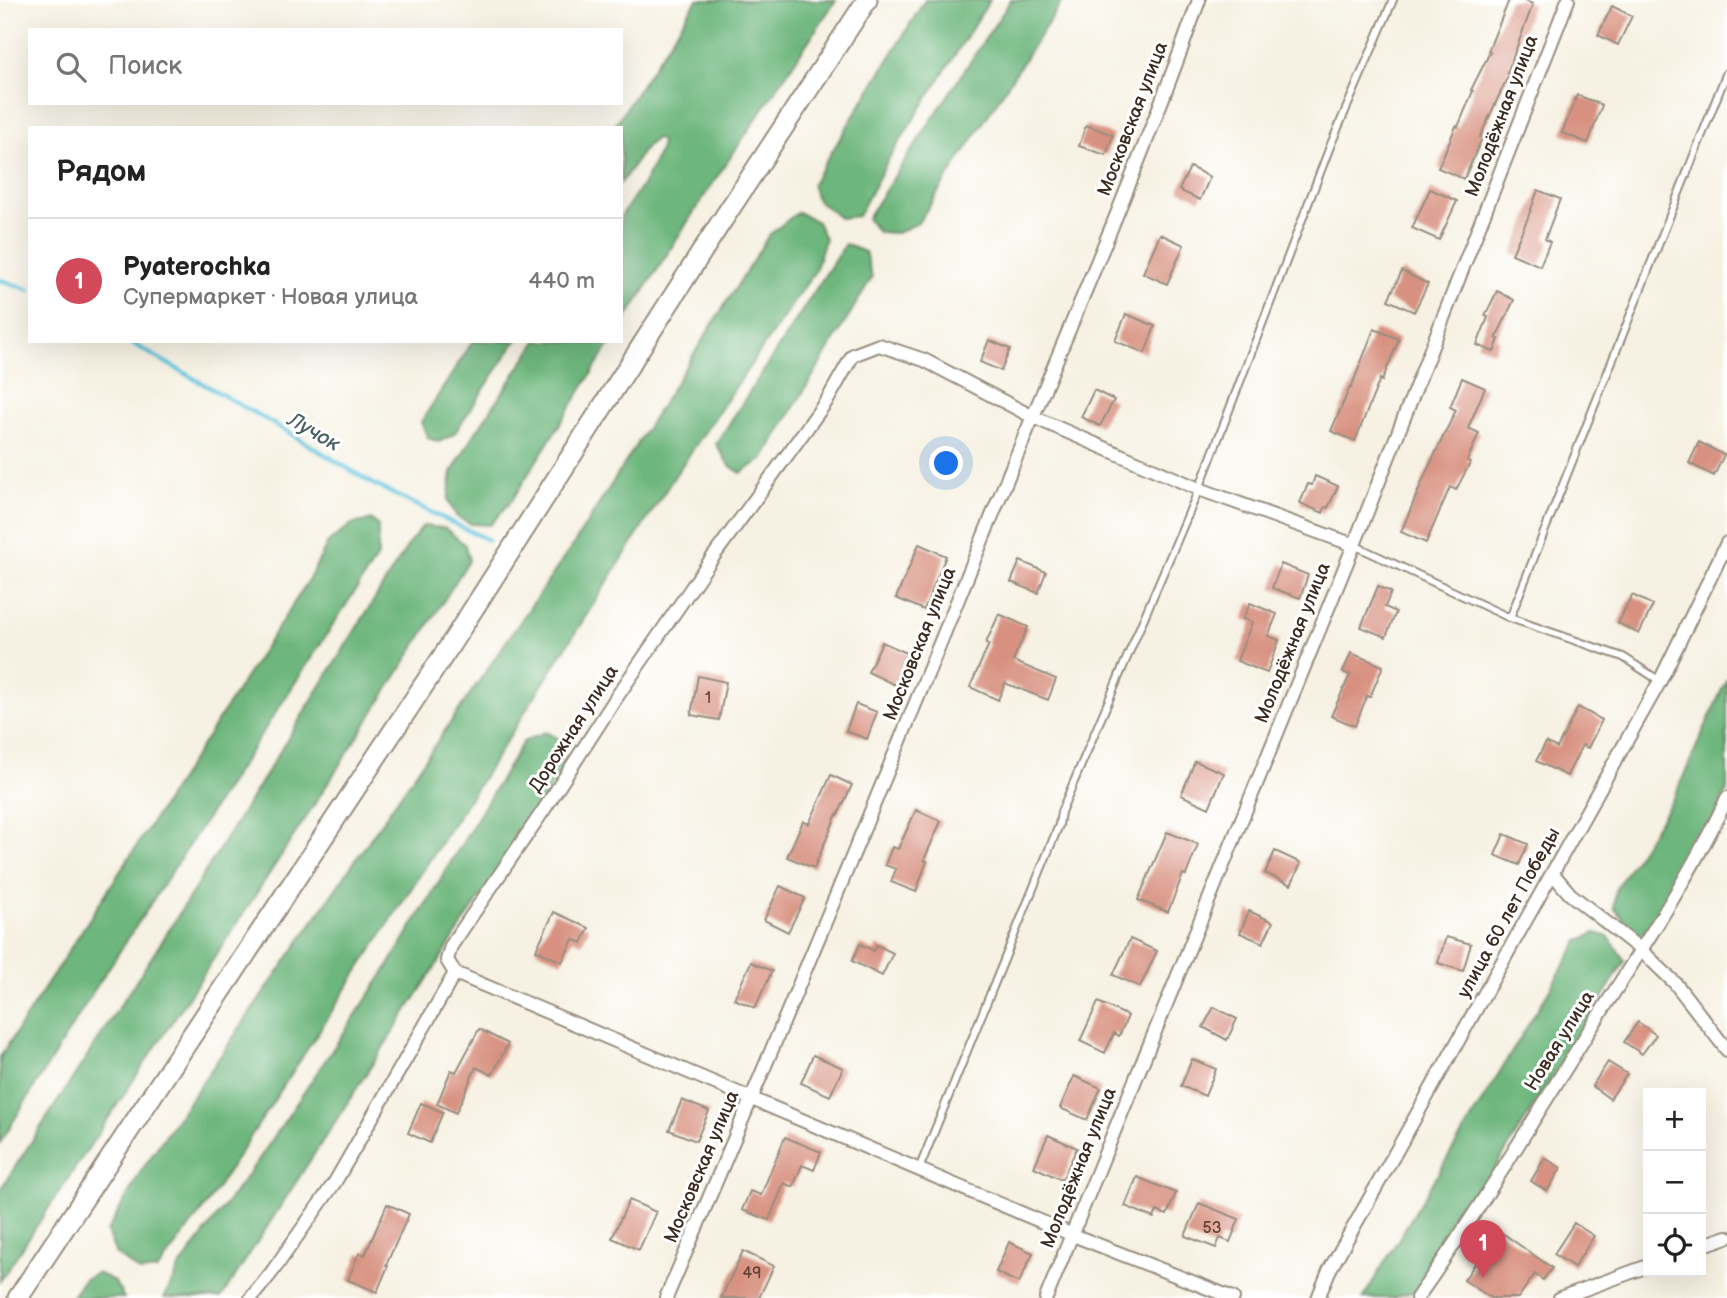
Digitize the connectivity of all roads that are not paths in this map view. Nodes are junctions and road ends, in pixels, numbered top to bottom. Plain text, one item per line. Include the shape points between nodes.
1 (867, 0) edge
2 (1199, 0) edge
3 (1392, 0) edge
4 (1568, 0) edge
5 (1727, 72) edge
6 (1033, 417) junction
7 (1199, 489) junction
8 (1727, 543) edge
9 (1354, 545) junction
10 (1510, 618) junction
11 (1660, 681) junction
12 (1727, 798) edge
13 (1553, 874) junction
14 (1640, 950) junction
15 (455, 973) junction
16 (1727, 1050) edge
17 (752, 1098) junction
18 (919, 1169) junction
19 (1073, 1235) junction
20 (1727, 1237) edge
21 (1706, 1245) edge
22 (1643, 1268) edge
23 (18, 1298) edge
24 (251, 1298) edge
25 (666, 1298) edge
26 (1046, 1298) edge
27 (1233, 1298) edge
28 (1318, 1298) edge
29 (1417, 1298) edge
30 (1560, 1298) edge

1 - 23 main road via 447,650
2 - 6 street, Московская улица
3 - 7 lane via 1331,145
4 - 9 street, Молодёжная улица
5 - 10 lane
6 - 7 street, Дорожная улица
6 - 15 street, Дорожная улица via 924,360 879,345 853,355 828,399 703,572 450,946 447,960
6 - 17 street, Московская улица
7 - 9 street, Дорожная улица
7 - 18 lane via 1061,812
8 - 11 street, улица 60 лет Победы
9 - 10 lane
9 - 19 street, Молодёжная улица
10 - 11 lane via 1623,657
11 - 13 street, улица 60 лет Победы
12 - 14 street, Новая улица
13 - 14 street via 1570,894
13 - 28 street, улица 60 лет Победы
14 - 16 street via 1675,983
14 - 29 street, Новая улица
15 - 17 street
15 - 24 street via 335,1182
17 - 18 street
17 - 25 street, Московская улица
18 - 19 street
19 - 26 street, Молодёжная улица
19 - 27 street
20 - 21 street
22 - 30 street

